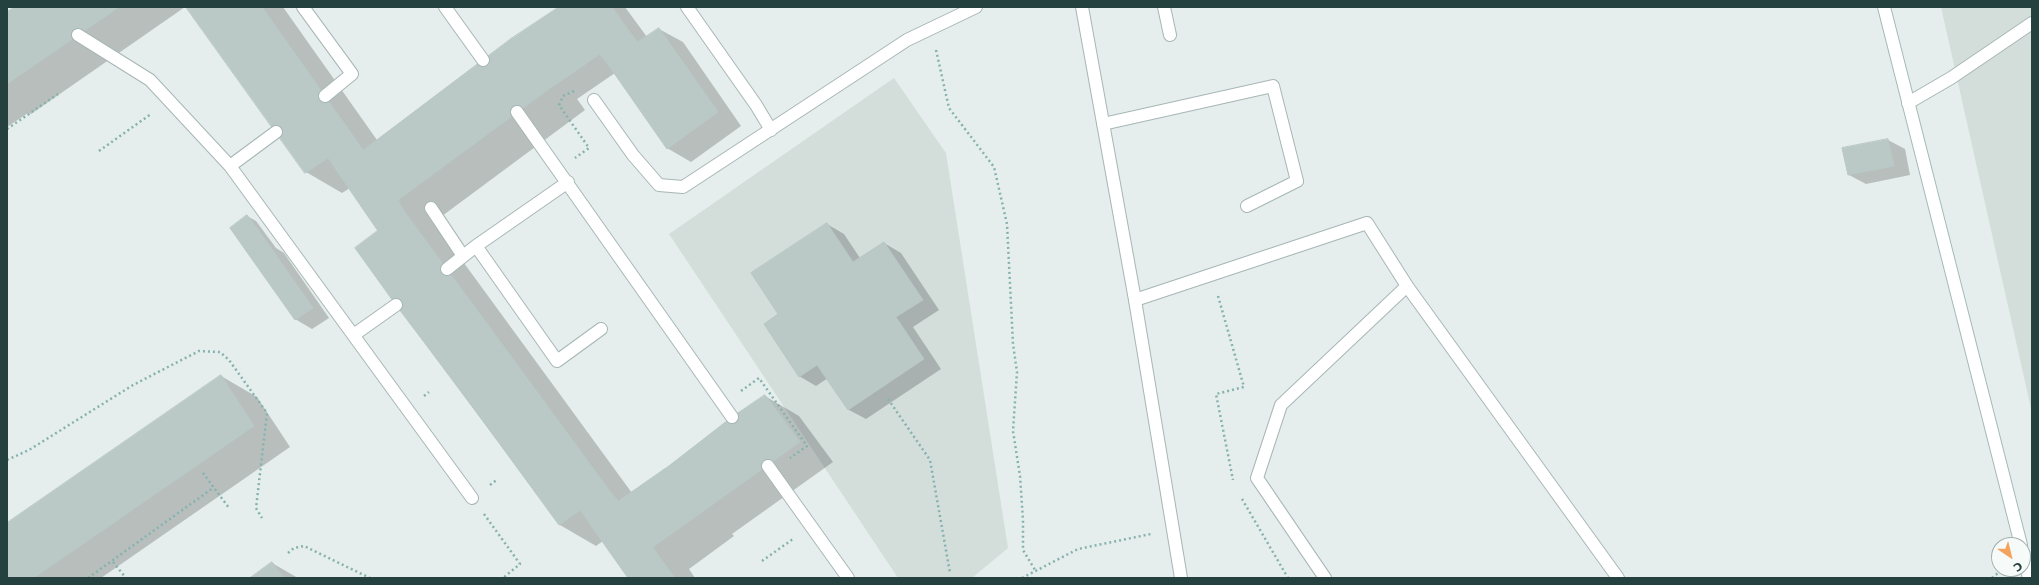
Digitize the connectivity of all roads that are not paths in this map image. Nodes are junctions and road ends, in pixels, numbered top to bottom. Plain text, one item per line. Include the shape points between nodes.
1 (303, 7) edge
2 (445, 7) edge
3 (687, 7) edge
4 (976, 7) edge
5 (1082, 7) edge
6 (1164, 7) edge
7 (1884, 7) edge
8 (960, 11) edge
9 (2032, 23) edge
10 (78, 35) dead end
11 (1170, 35) dead end
12 (483, 60) dead end
13 (325, 96) dead end
14 (594, 100) dead end
15 (1908, 103) junction
16 (517, 112) dead end
17 (1103, 124) junction
18 (771, 130) junction
19 (276, 132) dead end
20 (230, 166) junction
21 (568, 182) junction
22 (1247, 206) dead end
23 (431, 208) dead end
24 (476, 246) junction
25 (463, 256) junction
26 (447, 269) dead end
27 (1407, 286) junction
28 (1135, 300) junction
29 (396, 305) dead end
30 (601, 329) dead end
31 (354, 334) junction
32 (732, 417) dead end
33 (770, 468) road end
34 (472, 498) dead end
35 (2019, 537) edge
36 (848, 578) edge
37 (1180, 578) edge
38 (1325, 578) edge
39 (1618, 578) edge

1 - 13 street via 352,74
2 - 12 street
3 - 18 street
4 - 8 street
5 - 17 street
6 - 11 street
7 - 15 street
8 - 18 street via 907,40
9 - 15 street via 1951,78
10 - 20 street via 150,80
14 - 18 street via 633,155 659,185 683,186
15 - 35 street
16 - 21 street
17 - 22 street via 1273,86 1296,181
17 - 28 street
19 - 20 street
20 - 31 street
21 - 24 street
21 - 32 street
23 - 25 street
24 - 25 street
24 - 30 street via 557,361
25 - 26 street
27 - 28 street via 1367,223
27 - 38 street via 1282,405 1257,478
27 - 39 street
28 - 37 street
29 - 31 street
31 - 34 street
33 - 36 street

